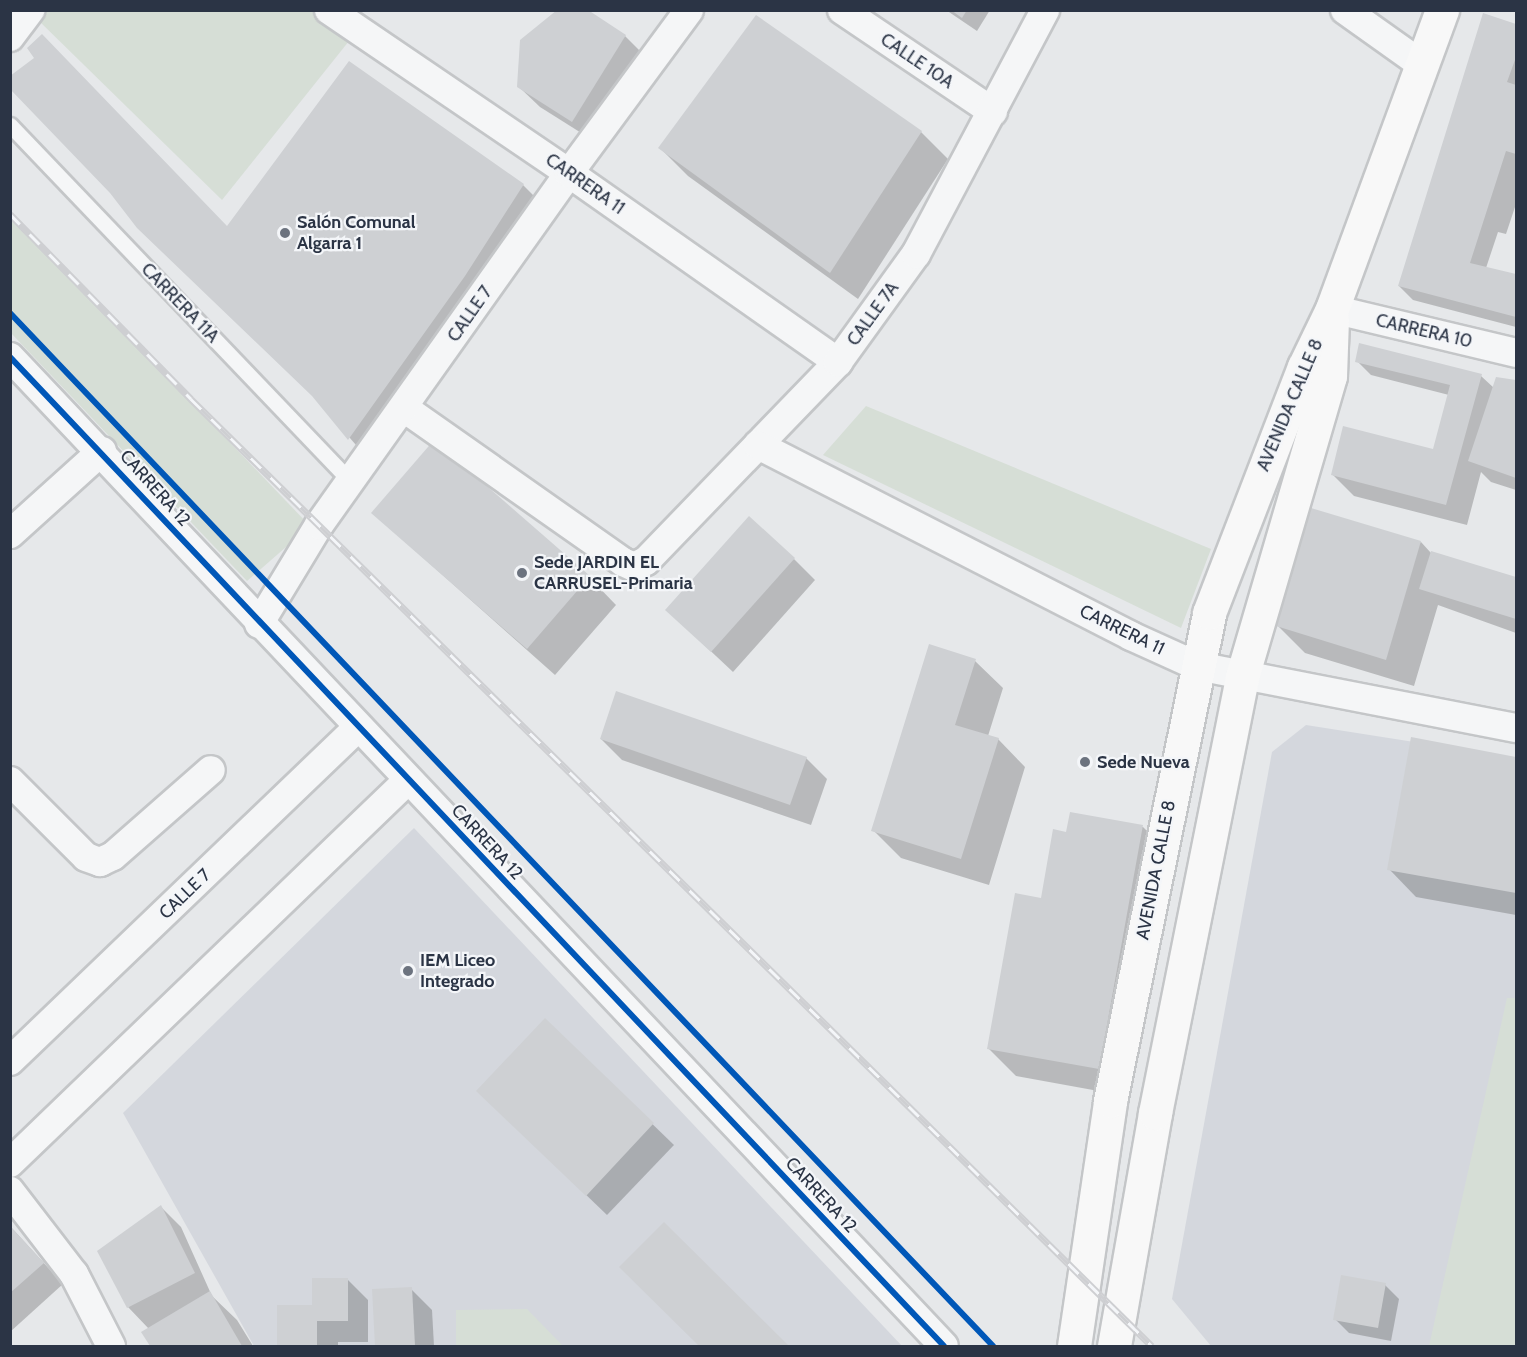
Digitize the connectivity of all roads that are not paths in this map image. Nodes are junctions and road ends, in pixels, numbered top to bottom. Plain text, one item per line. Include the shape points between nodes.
1 (30, 10) edge
2 (329, 10) edge
3 (689, 10) edge
4 (842, 10) edge
5 (1045, 10) edge
6 (1346, 10) edge
7 (1442, 10) edge
8 (10, 37) edge
9 (1421, 64) junction
10 (993, 112) junction
11 (10, 125) edge
12 (569, 173) junction
13 (1332, 309) junction
14 (1516, 353) edge
15 (10, 357) edge
16 (838, 362) junction
17 (404, 408) junction
18 (758, 446) junction
19 (102, 452) junction
20 (350, 481) junction
21 (10, 534) edge
22 (259, 624) junction
23 (1197, 666) junction
24 (1242, 677) junction
25 (358, 727) junction
26 (1516, 728) edge
27 (212, 770) dead end
28 (408, 780) junction
29 (10, 781) edge
30 (10, 1061) edge
31 (10, 1163) edge
32 (10, 1191) edge
33 (111, 1347) edge
34 (944, 1347) edge
35 (1074, 1347) edge
36 (1114, 1347) edge

1 - 8 street
2 - 12 street, CARRERA 11
3 - 12 street, CALLE 7
4 - 10 street, CALLE 10A
5 - 10 street, CALLE 7A
6 - 9 street
7 - 9 main road, AVENIDA CALLE 8
9 - 13 main road, AVENIDA CALLE 8
10 - 16 street, CALLE 7A via 916,254
11 - 20 lane, CARRERA 11A
12 - 16 street, CARRERA 11
12 - 17 street, CALLE 7
13 - 14 street, CARRERA 10
13 - 23 main road, AVENIDA CALLE 8 via 1304,367 1238,533 1209,613
13 - 24 main road, AVENIDA CALLE 8 via 1330,376
15 - 19 street, CARRERA 12
16 - 18 street, CALLE 7A
17 - 18 street, CALLE 7A via 634,567 646,561
17 - 20 street, CALLE 7
18 - 23 street, CARRERA 11
19 - 21 street
19 - 22 street, CARRERA 12
20 - 22 street, CALLE 7
22 - 25 street, CARRERA 12
23 - 24 street, CARRERA 11
23 - 35 main road, AVENIDA CALLE 8 via 1110,1101
24 - 26 street, CARRERA 11
24 - 36 main road, AVENIDA CALLE 8 via 1155,1113
25 - 28 street, CARRERA 12
25 - 30 street, CALLE 7
27 - 29 street via 113,856 100,862 86,857
28 - 31 street
28 - 34 street, CARRERA 12
32 - 33 street via 74,1275

